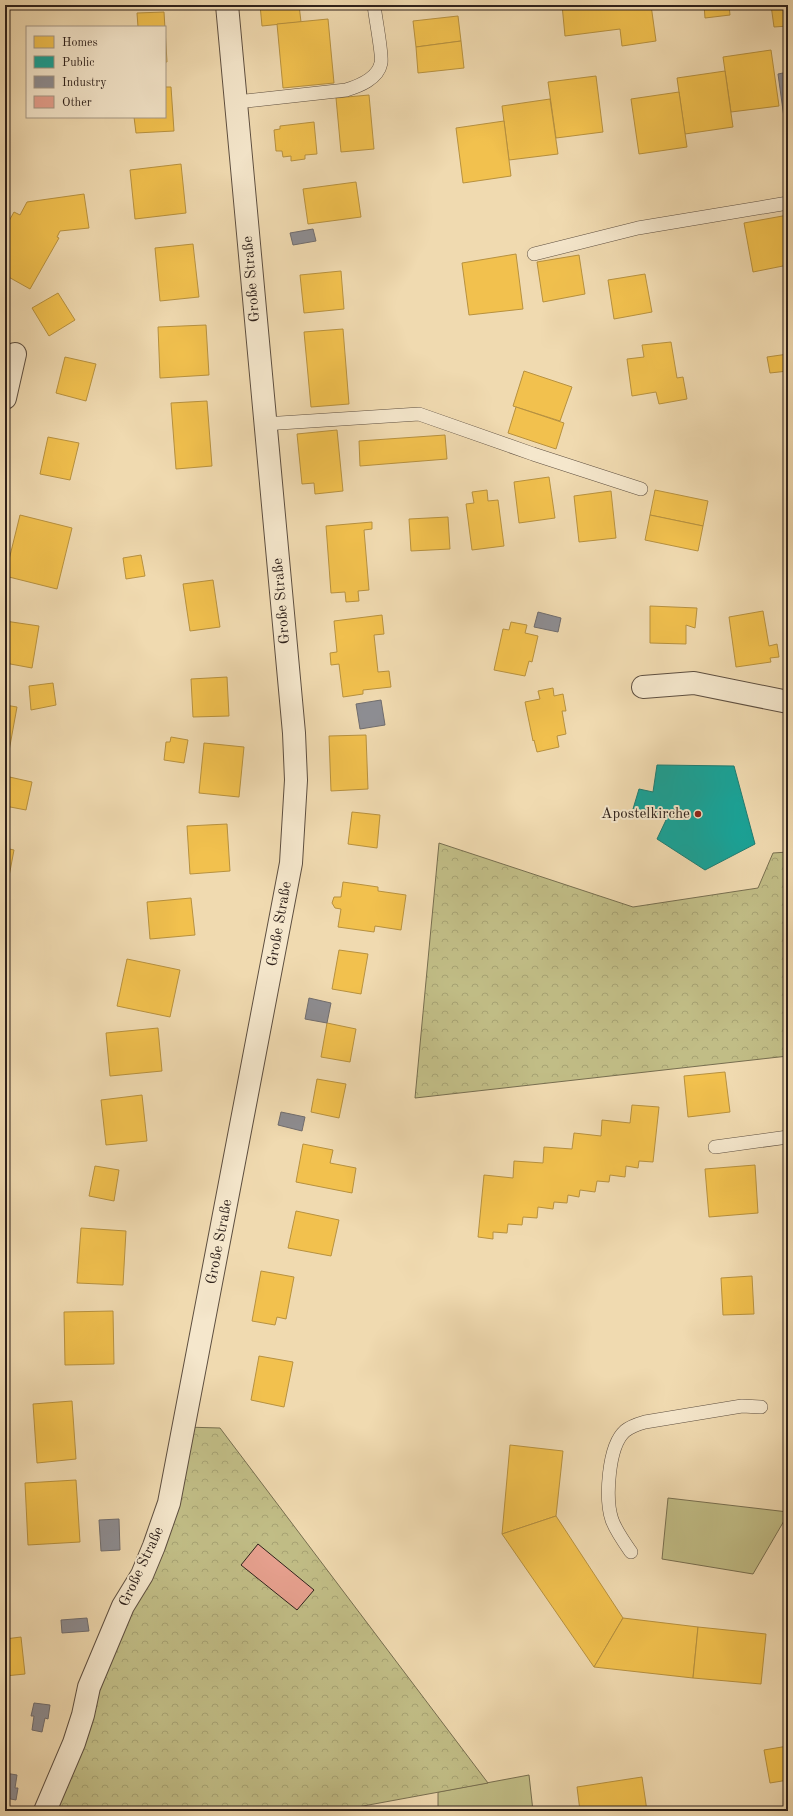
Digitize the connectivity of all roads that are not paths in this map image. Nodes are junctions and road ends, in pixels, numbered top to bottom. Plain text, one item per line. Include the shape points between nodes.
1 (227, 5) edge
2 (374, 5) edge
3 (237, 102) junction
4 (788, 203) edge
5 (534, 254) dead end
6 (15, 354) dead end
7 (5, 398) edge
8 (264, 424) junction
9 (641, 489) dead end
10 (643, 687) dead end
11 (788, 702) edge
12 (788, 1137) edge
13 (715, 1147) dead end
14 (761, 1407) dead end
15 (631, 1552) dead end
16 (45, 1811) edge

1 - 3 street, Große Straße
2 - 3 lane via 382,63 368,80 358,87 346,90
3 - 8 street, Große Straße
4 - 5 lane via 638,228
6 - 7 street
8 - 9 lane via 419,414
8 - 16 street, Große Straße via 295,749 294,834 290,870 169,1503 142,1574 123,1606 89,1687 76,1736
10 - 11 street via 694,682
12 - 13 lane
14 - 15 lane via 742,1406 645,1422 625,1431 617,1442 614,1453 608,1498 612,1521

